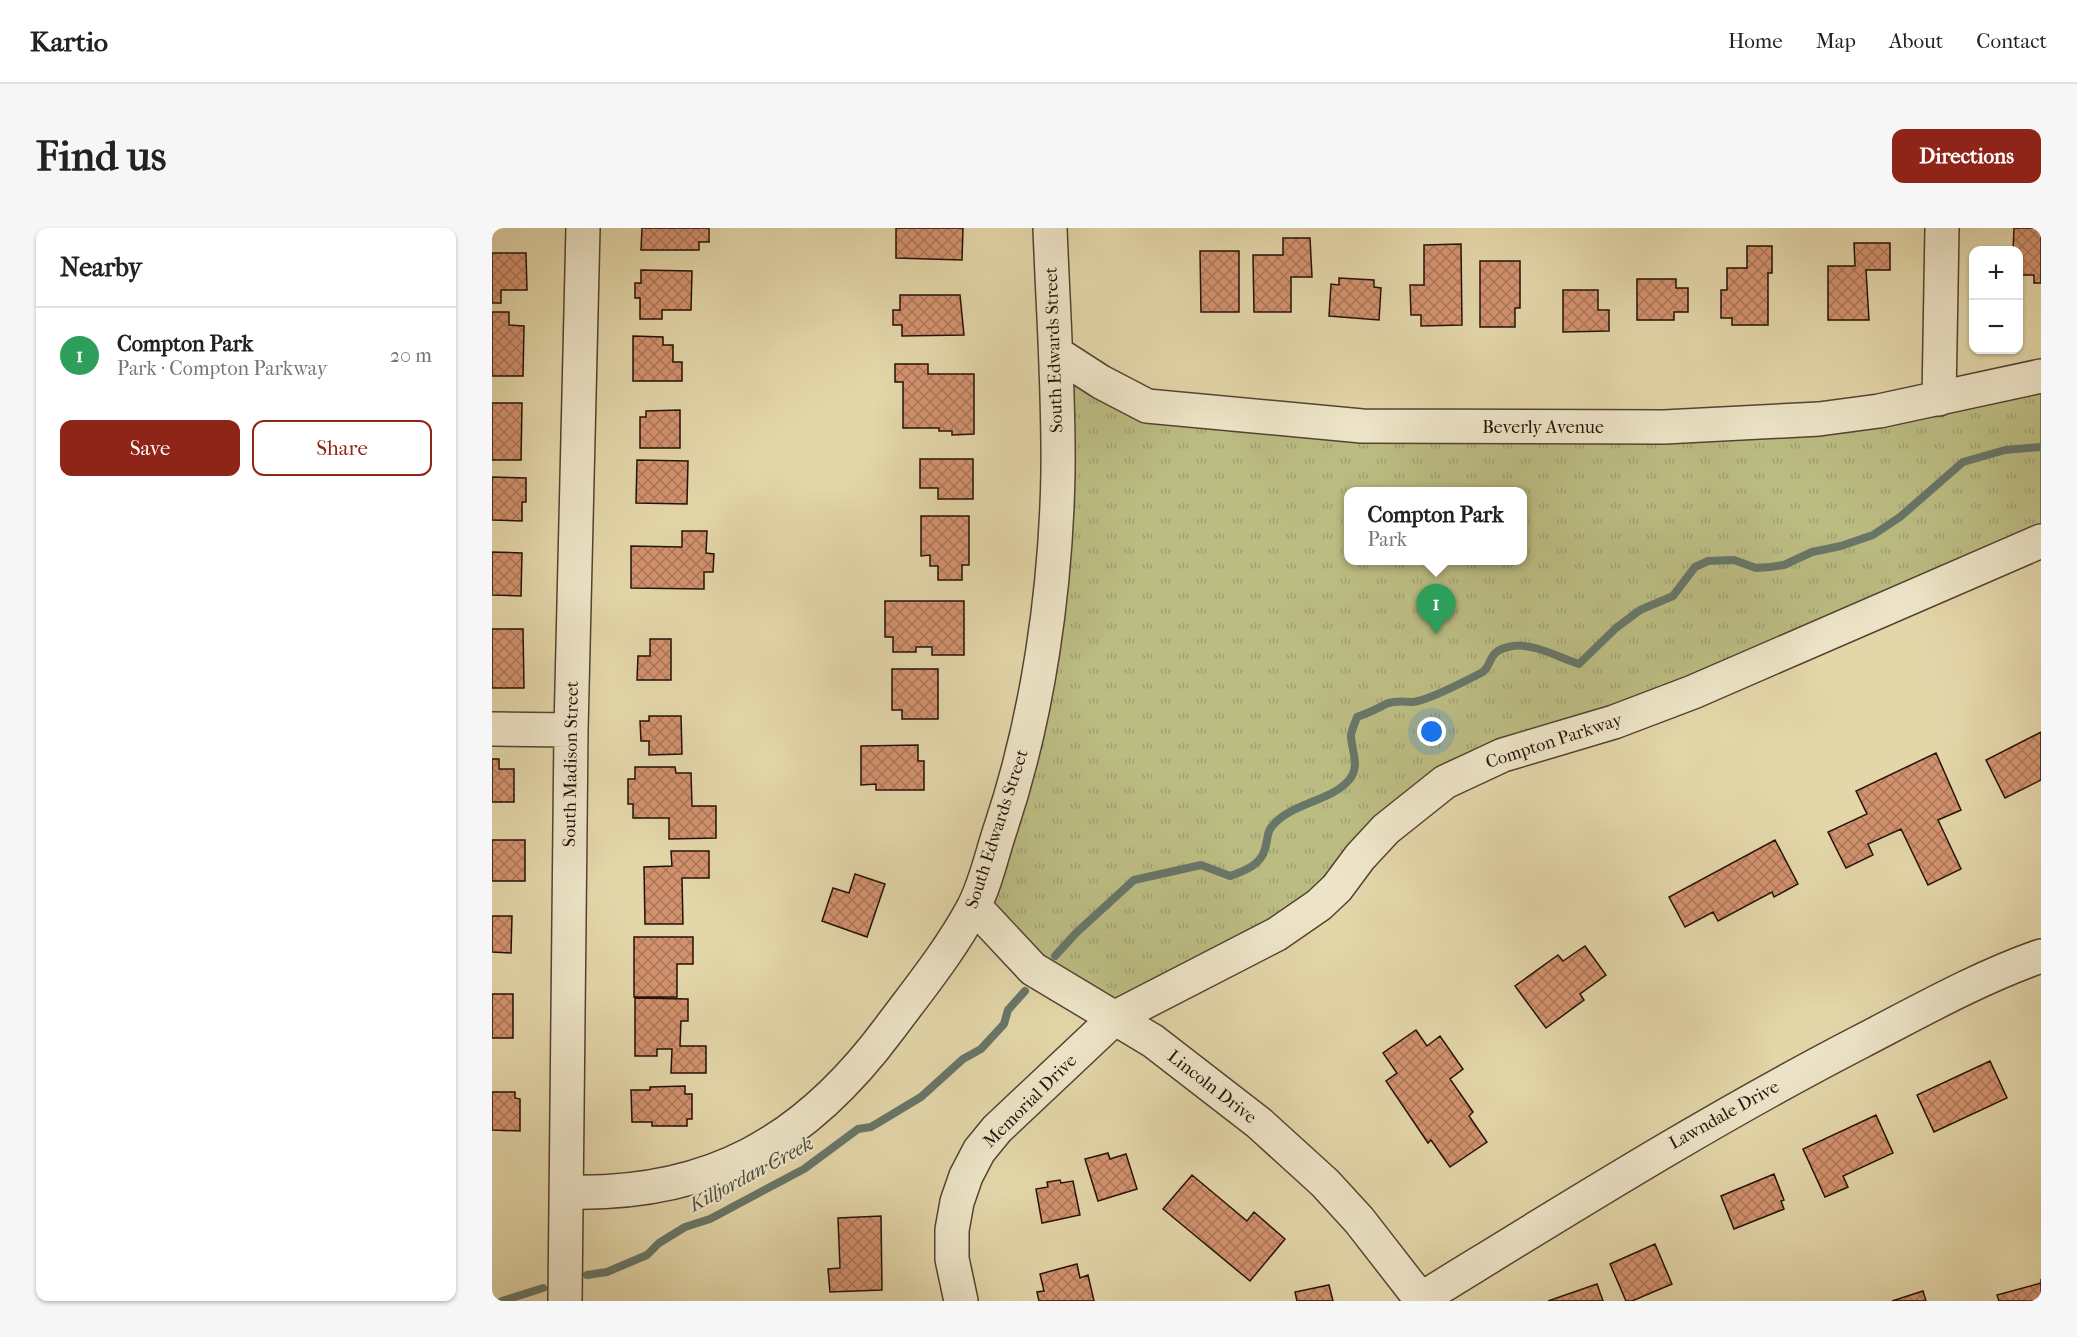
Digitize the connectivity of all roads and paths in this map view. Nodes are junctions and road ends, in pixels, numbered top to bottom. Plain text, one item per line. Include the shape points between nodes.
1 (583, 228) edge
2 (1050, 228) edge
3 (1942, 228) edge
4 (1056, 353) junction
5 (2041, 376) edge
6 (1939, 399) junction
7 (2041, 541) edge
8 (492, 729) edge
9 (571, 729) junction
10 (974, 906) junction
11 (2041, 956) edge
12 (1116, 1017) junction
13 (567, 1192) junction
14 (1421, 1300) edge
15 (565, 1301) edge
16 (961, 1301) edge

1 - 9 street, South Madison Street
2 - 4 street, South Edwards Street
3 - 6 street
4 - 6 street, Beverly Avenue via 1147,406 1362,426 1582,428 1757,424 1869,413
4 - 10 street, South Edwards Street via 1058,474 1051,575 1031,721
5 - 6 street, Beverly Avenue
7 - 12 street, Compton Parkway via 1693,692 1614,722 1503,755 1464,772 1414,804 1386,829 1337,888 1298,921
8 - 9 street
9 - 13 street, South Madison Street
10 - 12 street, Lincoln Drive via 1033,969
10 - 13 street, South Edwards Street via 928,977 859,1070 790,1131 732,1164 668,1184 634,1191
11 - 14 street, Lawndale Drive via 1902,1020 1770,1089 1660,1151
12 - 14 street, Lincoln Drive via 1259,1123 1325,1183 1391,1258
12 - 16 street, Memorial Drive via 997,1129 979,1151 957,1202 952,1230 952,1258
13 - 15 street, South Madison Street

